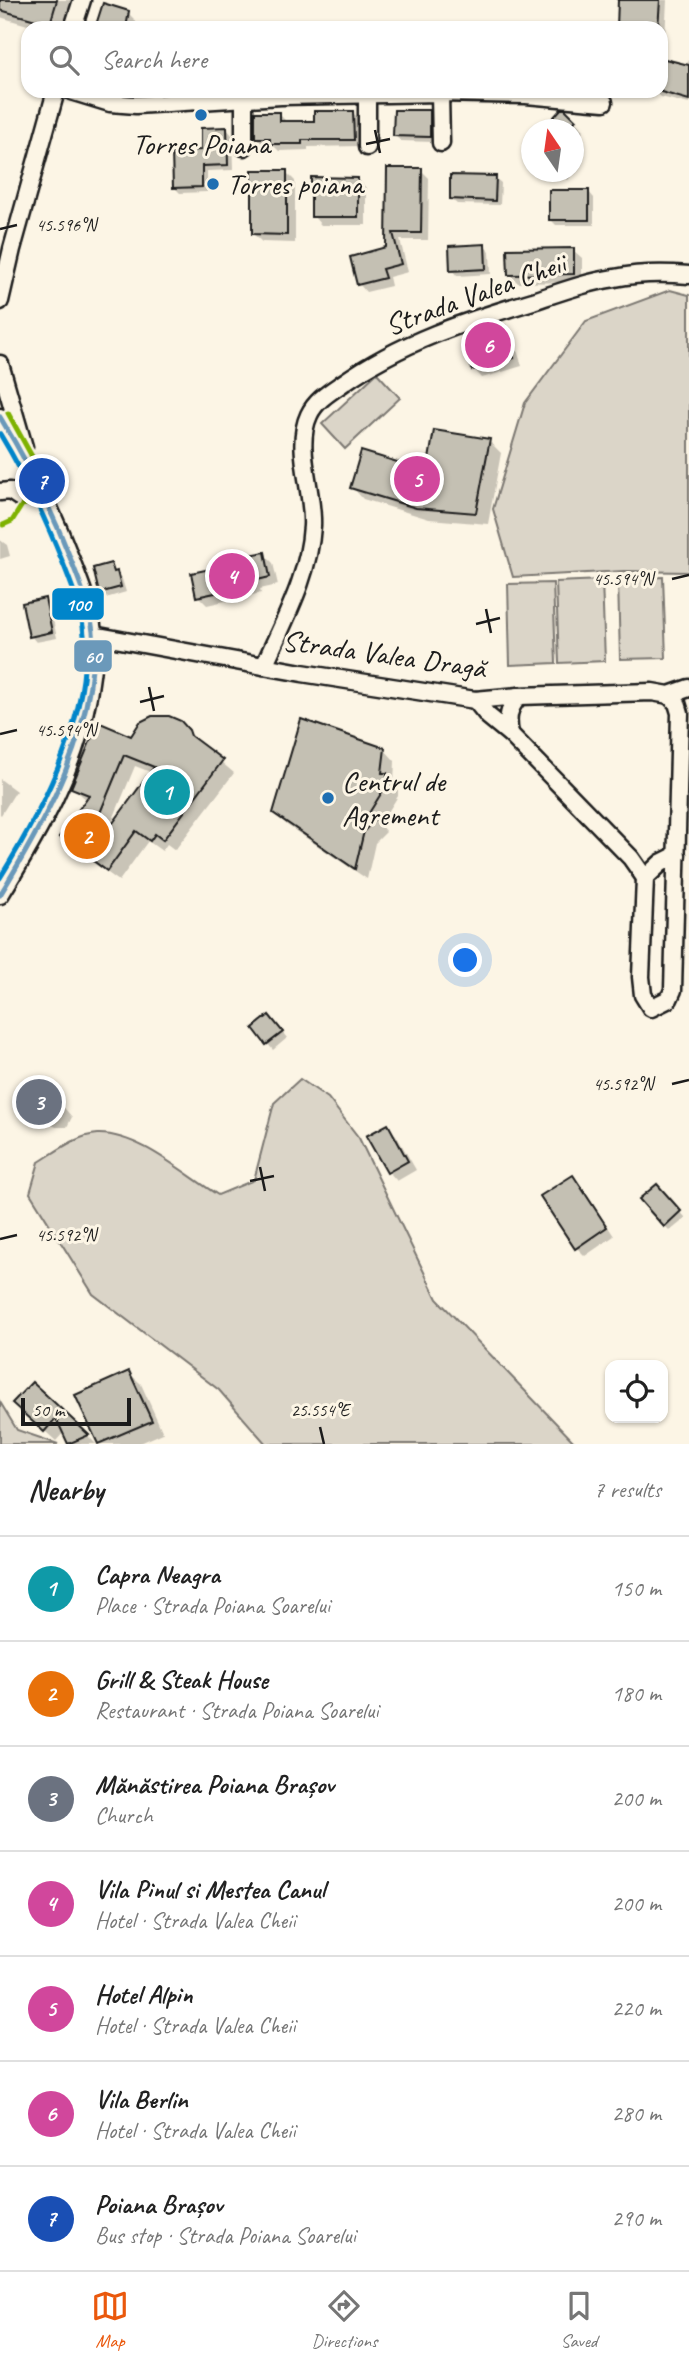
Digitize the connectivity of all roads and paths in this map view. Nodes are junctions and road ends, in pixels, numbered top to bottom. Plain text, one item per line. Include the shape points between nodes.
1 (82, 0) edge
2 (76, 21) edge
3 (54, 98) edge
4 (94, 98) edge
5 (264, 98) edge
6 (367, 98) edge
7 (440, 98) edge
8 (559, 98) edge
9 (244, 99) junction
10 (604, 102) dead end
11 (441, 143) dead end
12 (367, 146) dead end
13 (244, 147) dead end
14 (689, 275) edge
15 (0, 300) edge
16 (0, 364) edge
17 (0, 417) edge
18 (28, 463) junction
19 (42, 490) junction
20 (0, 492) edge
21 (93, 635) junction
22 (264, 666) junction
23 (689, 688) edge
24 (669, 695) junction
25 (519, 696) junction
26 (475, 700) junction
27 (510, 734) junction
28 (677, 855) junction
29 (645, 878) junction
30 (0, 895) edge

1 - 2 street
3 - 15 street
4 - 9 street via 136,105
5 - 9 street
6 - 12 street
7 - 11 street
8 - 10 street
9 - 13 street
14 - 22 street, Strada Valea Cheii via 615,277 483,316 400,347 318,401 305,427 313,523 306,569
16 - 18 street
17 - 18 street
18 - 19 street
19 - 20 street via 19,497 10,491
19 - 21 street via 79,582
21 - 22 street, Strada Valea Dragă
21 - 30 street via 86,707 71,758 35,838
22 - 26 street, Strada Valea Dragă
23 - 24 street, Strada Valea Dragă
24 - 25 street, Strada Valea Dragă
24 - 28 street via 680,713
25 - 26 street, Strada Valea Dragă
25 - 27 street via 508,716
26 - 27 street
27 - 29 street
28 - 29 street
28 - 29 street via 673,990 669,999 652,1008 643,995 641,977

